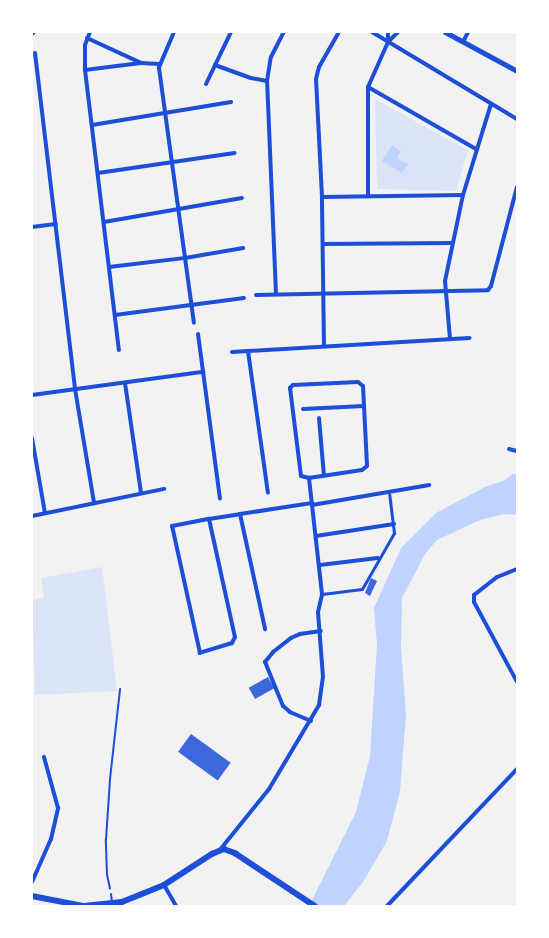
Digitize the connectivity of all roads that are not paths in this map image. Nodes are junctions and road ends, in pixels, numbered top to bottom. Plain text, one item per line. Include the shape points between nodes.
1 (90, 32) edge
2 (174, 32) edge
3 (231, 32) edge
4 (284, 32) edge
5 (339, 32) edge
6 (372, 32) edge
7 (388, 32) edge
8 (398, 32) edge
9 (445, 32) edge
10 (458, 32) edge
11 (468, 32) edge
12 (87, 38) junction
13 (455, 38) junction
14 (388, 42) junction
15 (463, 42) junction
16 (35, 53) dead end
17 (141, 63) junction
18 (158, 64) junction
19 (215, 65) junction
20 (86, 70) junction
21 (517, 71) edge
22 (38, 78) junction
23 (32, 80) edge
24 (268, 80) junction
25 (206, 84) dead end
26 (368, 87) junction
27 (230, 102) dead end
28 (491, 104) junction
29 (165, 113) junction
30 (517, 119) edge
31 (92, 125) junction
32 (476, 150) junction
33 (235, 153) dead end
34 (172, 163) junction
35 (98, 173) junction
36 (517, 186) edge
37 (368, 195) junction
38 (463, 196) junction
39 (322, 197) junction
40 (242, 198) dead end
41 (178, 210) junction
42 (104, 222) junction
43 (56, 224) junction
44 (32, 227) edge
45 (452, 243) junction
46 (323, 244) junction
47 (243, 248) dead end
48 (185, 258) junction
49 (109, 267) junction
50 (446, 291) junction
51 (323, 293) junction
52 (276, 294) junction
53 (256, 295) dead end
54 (244, 298) dead end
55 (192, 306) junction
56 (115, 315) junction
57 (194, 323) dead end
58 (198, 334) dead end
59 (470, 338) dead end
60 (450, 339) junction
61 (324, 346) junction
62 (119, 350) dead end
63 (248, 351) junction
64 (232, 352) dead end
65 (203, 372) junction
66 (125, 383) junction
67 (75, 389) junction
68 (32, 395) edge
69 (364, 406) junction
70 (303, 409) dead end
71 (319, 418) dead end
72 (32, 438) edge
73 (33, 446) edge
74 (509, 449) dead end
75 (517, 451) edge
76 (34, 469) edge
77 (324, 476) junction
78 (309, 478) junction
79 (429, 485) dead end
80 (164, 489) dead end
81 (268, 492) dead end
82 (141, 494) junction
83 (389, 494) junction
84 (220, 499) dead end
85 (94, 503) junction
86 (312, 504) junction
87 (45, 513) junction
88 (240, 514) junction
89 (32, 516) edge
90 (209, 519) junction
91 (394, 524) junction
92 (316, 536) junction
93 (378, 558) junction
94 (320, 565) junction
95 (517, 568) edge
96 (322, 594) junction
97 (264, 629) dead end
98 (321, 631) junction
99 (517, 682) edge
100 (311, 721) junction
101 (44, 757) dead end
102 (517, 769) edge
103 (219, 851) junction
104 (32, 882) edge
105 (164, 885) junction
106 (111, 894) road end
107 (32, 896) edge
108 (112, 904) junction
109 (314, 905) edge
110 (176, 906) edge
111 (387, 906) edge

1 - 12 street
2 - 18 street
3 - 19 street
4 - 24 street via 271,57
5 - 39 street via 319,67 316,79
6 - 14 street
7 - 14 street
8 - 14 street
9 - 13 street
10 - 13 street
11 - 15 street
12 - 17 street
12 - 20 street
13 - 15 street
14 - 26 street
14 - 28 street
15 - 21 street
16 - 22 street
17 - 18 street
17 - 20 street
18 - 29 street
19 - 24 street via 251,78
19 - 25 street
20 - 31 street
22 - 23 street
22 - 43 street
24 - 52 street
26 - 32 street
26 - 37 street
27 - 29 street
28 - 30 street
28 - 32 street
29 - 31 street
29 - 34 street
31 - 35 street
32 - 38 street
33 - 34 street
34 - 35 street
34 - 41 street
35 - 42 street
36 - 50 street via 489,290
37 - 38 street
37 - 39 street
38 - 45 street
39 - 46 street
40 - 41 street
41 - 42 street
41 - 48 street
42 - 49 street
43 - 44 street
43 - 67 street
45 - 46 street
45 - 50 street via 445,281
46 - 51 street
47 - 48 street
48 - 49 street
48 - 55 street
49 - 56 street
50 - 51 street
50 - 60 street
51 - 52 street
51 - 61 street
52 - 53 street
54 - 55 street
55 - 56 street
55 - 57 street
56 - 62 street
58 - 65 street
59 - 60 street
60 - 61 street
61 - 63 street
63 - 64 street
63 - 81 street
65 - 66 street
65 - 84 street
66 - 67 street
66 - 82 street
67 - 68 street
67 - 85 street
69 - 70 street
69 - 77 street via 367,466 362,470
69 - 78 street via 363,386 358,382 293,385 290,388 300,474
71 - 77 street
72 - 73 street
73 - 76 street
74 - 75 street
76 - 87 street
77 - 78 street
78 - 86 street
79 - 83 street
80 - 82 street
82 - 85 street
83 - 86 street
83 - 91 street
85 - 87 street
86 - 88 street
86 - 92 street
87 - 89 street
88 - 90 street
88 - 97 street
90 - 90 street via 236,637 232,643 204,653 198,650 172,526
91 - 92 street
91 - 93 street via 394,533
92 - 94 street
93 - 94 street
93 - 96 street via 362,589
94 - 96 street
95 - 99 street via 497,577 474,595 474,602
96 - 98 street via 318,612
98 - 100 street via 323,677 319,705
98 - 100 street via 290,638 265,662 283,706
100 - 103 street via 269,789
101 - 104 street via 58,808 51,839
102 - 111 street
103 - 105 main road
103 - 109 main road via 235,853
105 - 108 main road via 138,897
105 - 110 street
106 - 108 lane
107 - 108 main road via 84,906

